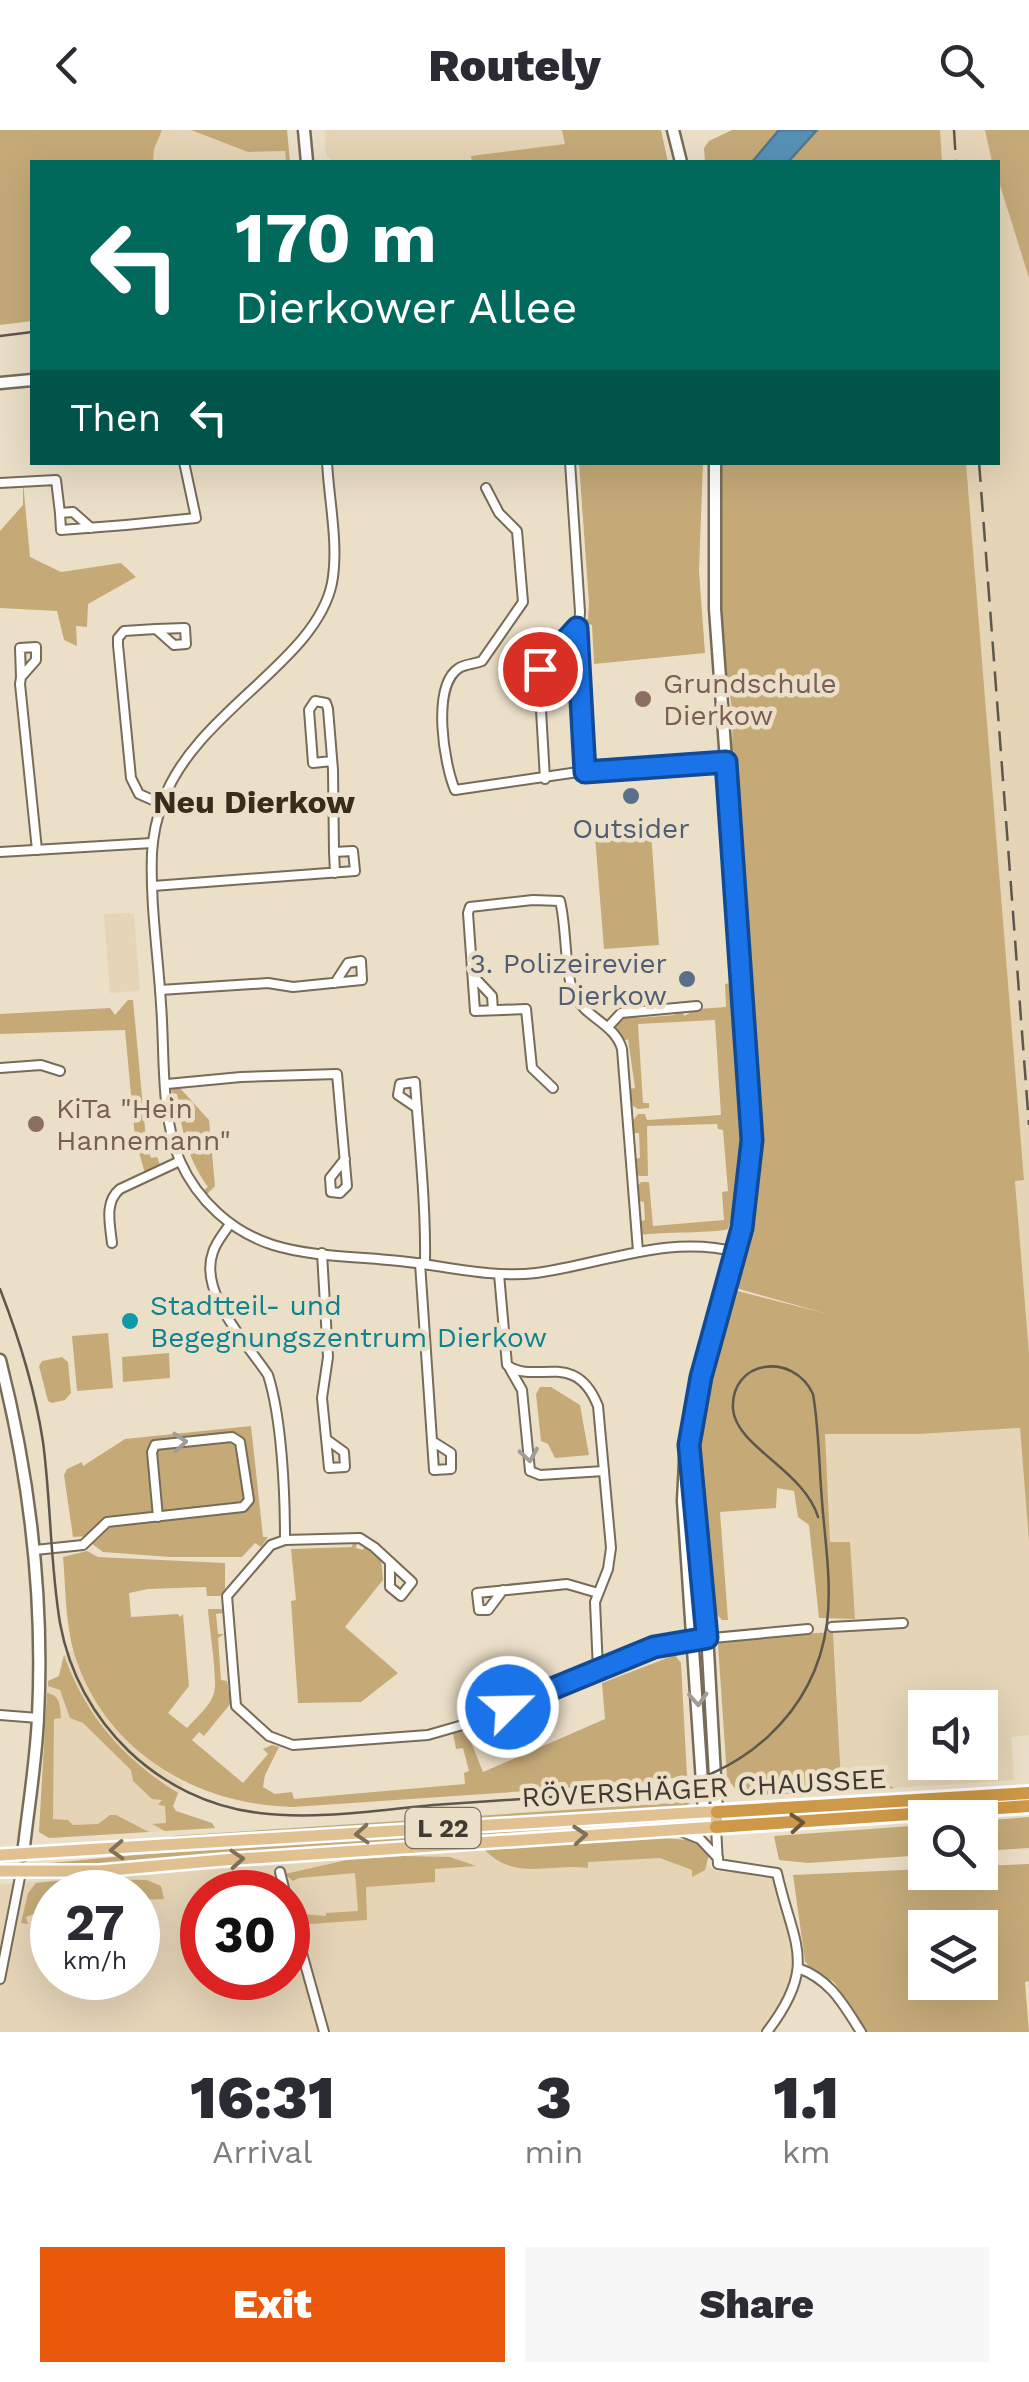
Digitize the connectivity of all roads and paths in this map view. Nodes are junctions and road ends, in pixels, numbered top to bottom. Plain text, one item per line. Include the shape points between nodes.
1 (304, 130) edge
2 (674, 130) edge
3 (307, 160) edge
4 (681, 160) edge
5 (30, 380) edge
6 (0, 383) edge
7 (185, 465) edge
8 (327, 465) edge
9 (570, 465) edge
10 (715, 465) edge
11 (0, 483) edge
12 (486, 488) dead end
13 (60, 513) junction
14 (91, 528) junction
15 (577, 628) junction
16 (156, 629) dead end
17 (21, 677) dead end
18 (332, 762) junction
19 (726, 762) junction
20 (585, 772) junction
21 (546, 779) junction
22 (162, 804) junction
23 (152, 843) junction
24 (37, 850) junction
25 (0, 852) edge
26 (334, 852) junction
27 (335, 873) junction
28 (152, 886) junction
29 (472, 976) junction
30 (335, 982) dead end
31 (160, 990) junction
32 (697, 1006) dead end
33 (493, 1010) junction
34 (608, 1027) junction
35 (0, 1068) edge
36 (60, 1071) dead end
37 (167, 1084) junction
38 (553, 1088) dead end
39 (417, 1108) dead end
40 (180, 1160) junction
41 (344, 1160) dead end
42 (230, 1224) junction
43 (112, 1243) dead end
44 (638, 1251) junction
45 (322, 1252) junction
46 (737, 1252) junction
47 (422, 1264) junction
48 (500, 1274) junction
49 (0, 1360) edge
50 (510, 1369) junction
51 (326, 1439) dead end
52 (432, 1440) dead end
53 (604, 1471) junction
54 (158, 1517) junction
55 (285, 1540) junction
56 (36, 1550) junction
57 (390, 1563) dead end
58 (503, 1590) dead end
59 (598, 1593) junction
60 (902, 1623) dead end
61 (832, 1628) dead end
62 (808, 1629) dead end
63 (701, 1638) junction
64 (598, 1670) junction
65 (0, 1715) edge
66 (38, 1718) junction
67 (1029, 1793) edge
68 (1029, 1806) edge
69 (710, 1812) junction
70 (716, 1827) junction
71 (672, 1829) junction
72 (0, 1855) edge
73 (23, 1855) junction
74 (718, 1858) junction
75 (0, 1871) edge
76 (21, 1872) junction
77 (798, 1968) junction
78 (0, 1978) edge
79 (310, 1982) edge
80 (324, 2032) edge
81 (767, 2032) edge
82 (861, 2032) edge

1 - 3 main road
2 - 4 main road
5 - 6 main road
7 - 14 street via 196,518
8 - 22 street via 334,572 321,613 195,744
9 - 15 street
10 - 19 main road via 714,609
11 - 13 street via 56,480
12 - 21 street via 517,531 524,599 482,661 461,666 449,678 442,706 447,770 454,790
13 - 14 street via 73,512
13 - 14 street via 61,530
15 - 20 street
15 - 21 street via 539,676
16 - 22 street via 124,631 118,646 131,778 139,794
17 - 24 street
18 - 18 street via 328,709 315,701 309,710 313,763
18 - 26 street
19 - 20 street
19 - 46 main road via 752,1120
20 - 21 street
22 - 23 street
23 - 24 street
23 - 28 street
24 - 25 street
26 - 27 street
26 - 27 street via 353,850 355,872
27 - 28 street
28 - 31 street
29 - 33 street via 492,996
29 - 33 street via 475,1011
29 - 34 street via 470,907 556,899 574,993
30 - 31 street
31 - 37 street
32 - 34 street via 621,1013
33 - 38 street via 526,1010 532,1068
34 - 44 street via 622,1049
35 - 36 street via 41,1065
37 - 40 street
37 - 41 street via 337,1074
39 - 47 street
40 - 42 street
40 - 43 street via 112,1196
42 - 45 street via 275,1246
42 - 55 street via 210,1269 219,1304 268,1374
44 - 46 street via 684,1245
44 - 48 street
45 - 47 street
45 - 51 street
46 - 63 main road via 686,1441 683,1502
47 - 48 street
47 - 52 street
48 - 50 street via 504,1360
49 - 56 main road
50 - 53 street via 561,1370 589,1390 598,1406
50 -> 53 street via 522,1390 530,1470
53 - 59 street via 611,1554
54 -> 54 street via 155,1445 240,1442 246,1505
54 - 56 street via 108,1522 83,1545
55 - 57 street via 360,1538
55 - 64 street via 252,1564 229,1592 226,1608 233,1698 276,1740 293,1746 428,1735
56 - 66 main road
58 - 59 street via 567,1584
59 - 64 street
60 - 61 street
62 - 63 street
63 - 64 street via 654,1647
63 - 69 main road
65 - 66 street
66 - 73 main road
67 - 69 highway, RÖVERSHÄGER CHAUSSEE / L 22
70 -> 68 highway, RÖVERSHÄGER CHAUSSEE / L 22
69 - 70 main road
69 -> 73 main road, RÖVERSHÄGER CHAUSSEE / L 22
70 - 71 main road, RÖVERSHÄGER CHAUSSEE / L 22
70 - 74 street
71 - 74 street, RÖVERSHÄGER CHAUSSEE via 700,1839
76 -> 71 main road, RÖVERSHÄGER CHAUSSEE / L 22
72 - 73 main road, RÖVERSHÄGER CHAUSSEE / L 22
73 - 76 main road
74 - 77 street, RÖVERSHÄGER CHAUSSEE via 724,1867 777,1873 798,1943
75 - 76 main road, RÖVERSHÄGER CHAUSSEE / L 22
76 - 78 street
77 - 81 street via 788,2004
77 - 82 street via 823,1978
79 - 80 street

